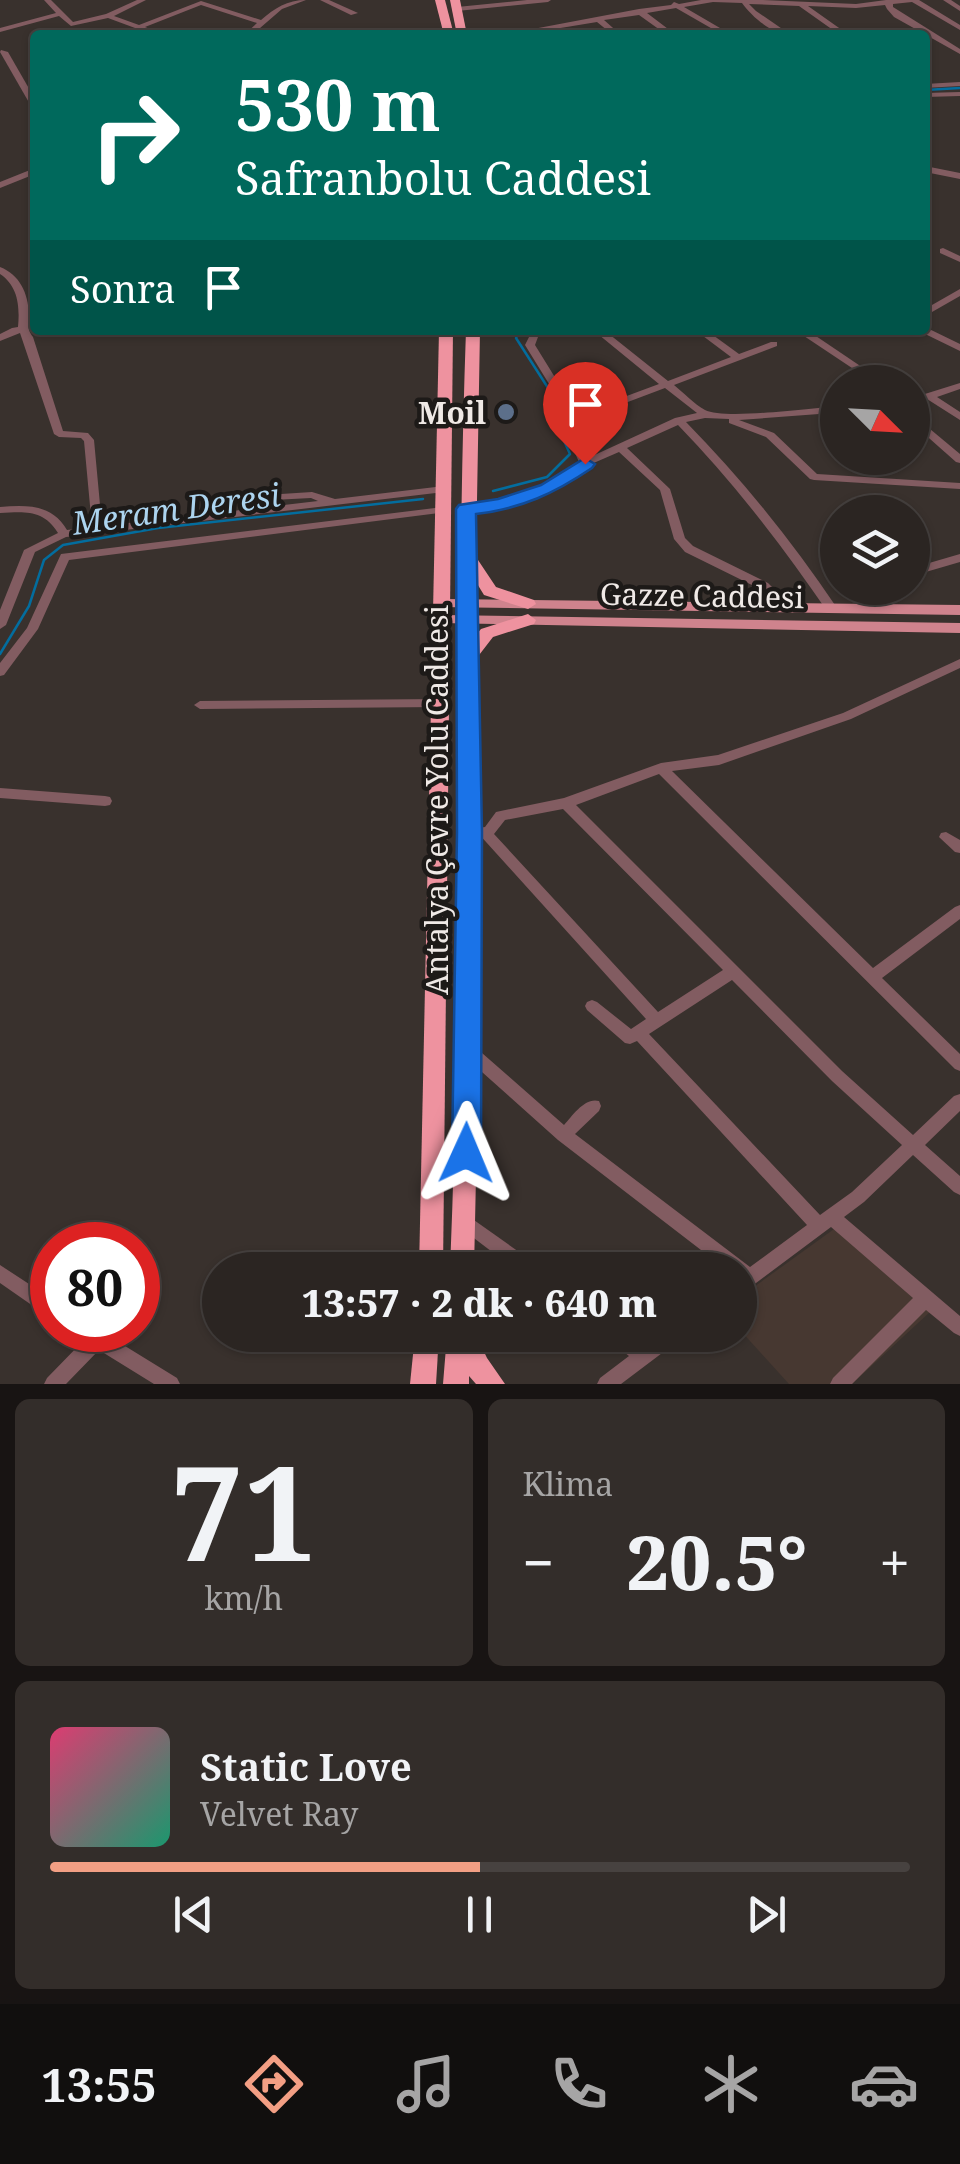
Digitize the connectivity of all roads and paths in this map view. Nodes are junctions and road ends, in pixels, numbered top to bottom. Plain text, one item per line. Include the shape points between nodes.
1 (60, 0) edge
2 (143, 0) edge
3 (303, 0) edge
4 (322, 0) edge
5 (440, 0) edge
6 (548, 0) edge
7 (742, 0) edge
8 (915, 0) edge
9 (946, 0) edge
10 (48, 2) edge
11 (674, 2) edge
12 (889, 2) edge
13 (456, 4) edge
14 (611, 4) dead end
15 (802, 4) junction
16 (280, 8) junction
17 (960, 9) edge
18 (639, 11) junction
19 (300, 12) dead end
20 (354, 13) dead end
21 (59, 14) junction
22 (270, 15) junction
23 (108, 16) junction
24 (602, 19) junction
25 (260, 22) junction
26 (279, 22) dead end
27 (71, 24) junction
28 (139, 26) junction
29 (558, 27) junction
30 (960, 28) edge
31 (0, 30) edge
32 (75, 30) edge
33 (149, 30) edge
34 (253, 30) edge
35 (448, 30) edge
36 (461, 30) edge
37 (541, 30) edge
38 (562, 30) edge
39 (612, 30) edge
40 (665, 30) edge
41 (720, 30) edge
42 (780, 30) edge
43 (839, 30) edge
44 (922, 30) edge
45 (930, 35) edge
46 (947, 45) junction
47 (930, 46) edge
48 (960, 48) edge
49 (4, 52) dead end
50 (960, 84) edge
51 (930, 86) edge
52 (960, 94) edge
53 (930, 96) edge
54 (30, 97) edge
55 (930, 170) edge
56 (30, 172) edge
57 (960, 176) edge
58 (0, 185) edge
59 (943, 251) dead end
60 (960, 259) edge
61 (0, 270) edge
62 (960, 292) edge
63 (930, 309) edge
64 (22, 330) junction
65 (930, 333) edge
66 (446, 335) edge
67 (473, 335) edge
68 (534, 335) edge
69 (604, 335) edge
70 (707, 335) edge
71 (808, 335) edge
72 (0, 338) edge
73 (774, 344) dead end
74 (960, 348) edge
75 (738, 358) junction
76 (853, 365) edge
77 (664, 385) junction
78 (960, 386) edge
79 (930, 396) joint
80 (820, 409) edge
81 (704, 415) junction
82 (718, 415) junction
83 (960, 417) edge
84 (679, 420) junction
85 (566, 422) junction
86 (930, 434) edge
87 (620, 448) junction
88 (960, 460) edge
89 (585, 464) junction
90 (960, 487) edge
91 (444, 489) junction
92 (218, 501) dead end
93 (332, 503) junction
94 (466, 509) junction
95 (0, 510) edge
96 (444, 510) junction
97 (98, 528) junction
98 (64, 534) junction
99 (467, 553) junction
100 (960, 558) edge
101 (930, 567) edge
102 (786, 608) junction
103 (830, 608) junction
104 (960, 610) edge
105 (444, 612) junction
106 (467, 612) junction
107 (528, 612) junction
108 (0, 624) edge
109 (960, 628) edge
110 (467, 660) junction
111 (960, 663) edge
112 (0, 672) edge
113 (442, 703) junction
114 (200, 705) dead end
115 (661, 768) junction
116 (0, 792) edge
117 (105, 801) dead end
118 (566, 803) junction
119 (479, 833) junction
120 (946, 838) dead end
121 (960, 848) edge
122 (960, 911) edge
123 (733, 971) junction
124 (872, 977) junction
125 (592, 1006) dead end
126 (657, 1022) junction
127 (638, 1033) junction
128 (469, 1051) junction
129 (960, 1064) edge
130 (960, 1101) edge
131 (593, 1106) dead end
132 (564, 1135) junction
133 (911, 1147) junction
134 (960, 1187) edge
135 (464, 1221) junction
136 (825, 1221) junction
137 (430, 1252) edge
138 (463, 1252) edge
139 (506, 1252) edge
140 (710, 1252) edge
141 (757, 1271) edge
142 (0, 1274) edge
143 (30, 1294) edge
144 (926, 1298) junction
145 (960, 1327) edge
146 (77, 1352) edge
147 (119, 1352) edge
148 (425, 1352) edge
149 (459, 1352) edge
150 (470, 1352) edge
151 (638, 1352) edge
152 (649, 1352) edge
153 (643, 1356) junction
154 (53, 1384) edge
155 (171, 1384) edge
156 (422, 1384) edge
157 (456, 1384) edge
158 (492, 1384) edge
159 (606, 1384) edge
160 (838, 1384) edge

1 - 10 street
2 - 23 street
3 - 16 street
4 - 20 street
5 - 35 highway
6 - 13 street
7 - 11 street
7 - 15 street
7 - 42 street
8 - 12 street
8 - 30 street
9 - 17 street
10 - 21 street
11 - 18 street
11 - 41 street
12 - 15 street
12 - 44 street
13 - 36 highway
14 - 24 street
15 - 43 street
16 - 19 street
16 - 22 street
18 - 24 street
18 - 40 street
21 - 27 street
21 - 31 street
22 - 25 street
22 - 26 street
23 - 27 street
23 - 28 street
24 - 29 street
24 - 39 street
25 - 28 street via 201,3
25 - 34 street
27 - 32 street
28 - 33 street
29 - 37 street
29 - 38 street
45 - 46 street
46 - 47 street
46 - 48 street
49 - 54 street
50 - 51 street
52 - 53 street
55 - 57 street
56 - 58 street
59 - 60 street
61 - 64 street via 17,285
62 - 63 street
64 - 72 street
64 - 97 street via 59,434 90,440
65 - 74 street
66 - 91 highway, Antalya Çevre Yolu Caddesi
67 - 94 highway, Antalya Çevre Yolu Caddesi
68 - 85 street via 530,344 560,392
69 - 77 street
70 - 75 street
71 - 76 street
73 - 75 street
75 - 77 street
77 - 81 street
77 - 85 street
78 - 79 street
79 - 83 street
80 - 82 street
81 - 82 street
81 - 84 street
82 - 90 street via 770,435 814,477
84 - 87 street
84 - 103 street via 787,542
85 - 89 street
86 - 88 street
87 - 89 street
87 - 102 street via 665,489 689,549 764,586
89 - 94 street via 548,490
91 - 93 street
91 - 96 highway, Antalya Çevre Yolu Caddesi
92 - 93 street via 312,495
93 - 97 street
94 - 99 highway, Antalya Çevre Yolu Caddesi
95 - 98 street via 48,512
96 - 105 highway, Antalya Çevre Yolu Caddesi
96 - 112 street via 65,557 32,629
97 - 98 street
98 - 108 street via 30,550
99 - 106 highway, Antalya Çevre Yolu Caddesi
99 - 107 highway via 490,591
100 - 101 street
102 - 103 main road, Gazze Caddesi
102 - 107 main road, Gazze Caddesi
103 - 104 main road, Gazze Caddesi
105 - 106 main road, Gazze Caddesi
105 - 113 highway, Antalya Çevre Yolu Caddesi
106 - 107 main road, Gazze Caddesi
106 - 110 highway, Antalya Çevre Yolu Caddesi
107 - 109 main road, Gazze Caddesi
107 - 110 highway via 488,633
110 - 119 highway, Antalya Çevre Yolu Caddesi
111 - 115 street via 847,716 719,760
113 - 114 street
113 - 137 highway, Antalya Çevre Yolu Caddesi
115 - 118 street
115 - 124 street
116 - 117 street
118 - 119 street via 501,816
118 - 123 street
119 - 126 street
119 - 128 highway, Antalya Çevre Yolu Caddesi
120 - 121 street
122 - 124 street
123 - 126 street
123 - 133 street
124 - 129 street
125 - 127 street via 630,1038
126 - 127 street
127 - 136 street
128 - 132 street
128 - 135 highway, Antalya Çevre Yolu Caddesi
130 - 133 street
131 - 132 street
132 - 140 street
133 - 134 street
133 - 136 street
135 - 138 highway, Antalya Çevre Yolu Caddesi
135 - 139 street
136 - 141 street
136 - 144 street
142 - 143 street
144 - 145 street
144 - 160 street
146 - 154 street
147 - 155 street
148 - 156 highway
149 - 157 highway
150 - 158 highway
151 - 153 street
152 - 153 street
153 - 159 street

